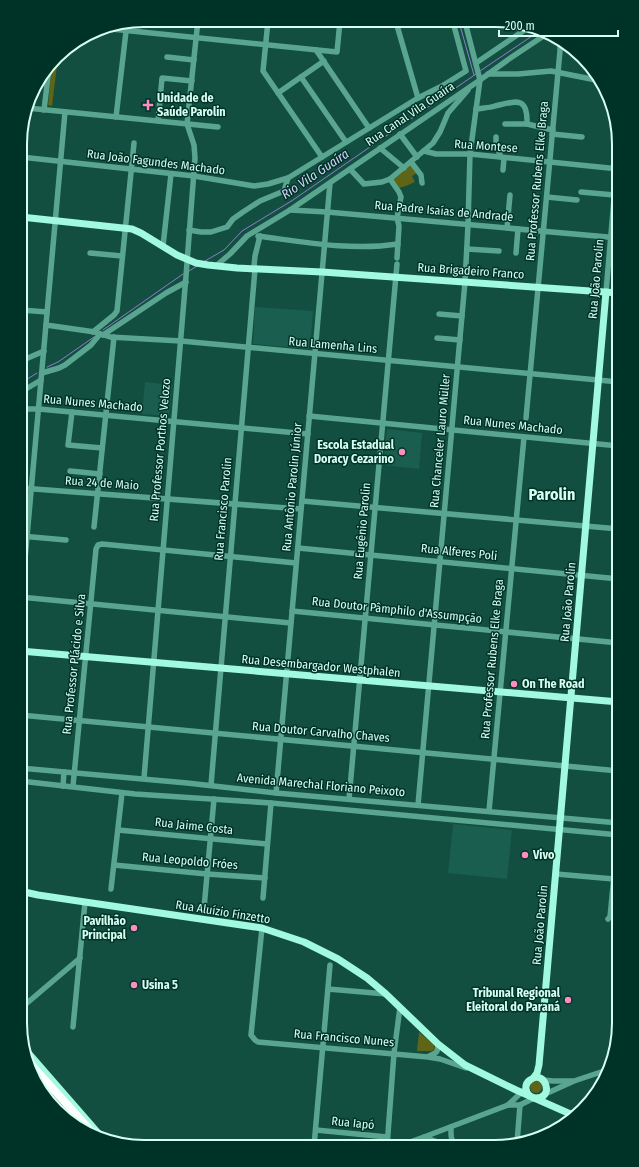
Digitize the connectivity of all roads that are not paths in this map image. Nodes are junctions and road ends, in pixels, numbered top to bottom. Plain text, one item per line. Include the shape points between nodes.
1 (197, 27) edge
2 (268, 27) edge
3 (339, 27) edge
4 (397, 27) edge
5 (454, 27) edge
6 (466, 27) edge
7 (119, 30) edge
8 (126, 31) junction
9 (524, 31) edge
10 (542, 37) edge
11 (196, 38) junction
12 (266, 45) junction
13 (561, 47) edge
14 (316, 50) junction
15 (167, 57) dead end
16 (194, 60) junction
17 (324, 61) junction
18 (476, 63) junction
19 (558, 72) junction
20 (488, 74) junction
21 (479, 75) junction
22 (301, 77) junction
23 (48, 78) edge
24 (592, 79) edge
25 (192, 81) junction
26 (472, 85) junction
27 (278, 93) junction
28 (418, 98) junction
29 (33, 109) edge
30 (476, 109) junction
31 (44, 110) junction
32 (65, 112) junction
33 (116, 117) junction
34 (158, 121) junction
35 (187, 124) junction
36 (505, 124) dead end
37 (528, 124) junction
38 (218, 127) dead end
39 (369, 128) junction
40 (553, 132) junction
41 (400, 134) junction
42 (496, 137) dead end
43 (582, 137) dead end
44 (346, 142) junction
45 (134, 143) dead end
46 (380, 148) junction
47 (424, 152) junction
48 (470, 154) junction
49 (322, 157) junction
50 (417, 157) junction
51 (503, 157) junction
52 (27, 158) edge
53 (60, 162) junction
54 (411, 162) junction
55 (550, 162) junction
56 (612, 167) edge
57 (404, 168) junction
58 (131, 169) junction
59 (350, 169) junction
60 (503, 170) dead end
61 (171, 174) junction
62 (194, 176) junction
63 (288, 178) junction
64 (390, 179) junction
65 (330, 183) junction
66 (422, 183) dead end
67 (581, 192) dead end
68 (510, 195) dead end
69 (612, 195) edge
70 (547, 196) junction
71 (577, 200) dead end
72 (290, 210) junction
73 (327, 212) junction
74 (612, 216) edge
75 (27, 218) edge
76 (397, 218) junction
77 (55, 220) junction
78 (468, 225) junction
79 (125, 227) junction
80 (507, 228) junction
81 (518, 229) junction
82 (189, 230) junction
83 (543, 231) junction
84 (250, 235) junction
85 (260, 236) junction
86 (610, 237) junction
87 (398, 244) junction
88 (324, 245) junction
89 (162, 246) junction
90 (467, 249) junction
91 (499, 251) dead end
92 (90, 253) dead end
93 (516, 253) dead end
94 (122, 256) junction
95 (187, 260) junction
96 (220, 266) junction
97 (254, 268) junction
98 (322, 272) junction
99 (396, 277) junction
100 (186, 282) junction
101 (465, 282) junction
102 (538, 287) junction
103 (606, 292) junction
104 (612, 292) edge
105 (27, 310) edge
106 (47, 312) junction
107 (439, 314) dead end
108 (462, 316) junction
109 (46, 325) junction
110 (93, 332) junction
111 (101, 335) junction
112 (114, 337) junction
113 (437, 338) dead end
114 (460, 340) junction
115 (181, 341) junction
116 (248, 348) junction
117 (44, 350) junction
118 (315, 354) junction
119 (27, 359) edge
120 (388, 361) junction
121 (457, 367) junction
122 (42, 373) junction
123 (530, 374) junction
124 (41, 380) junction
125 (598, 380) junction
126 (612, 381) edge
127 (27, 388) edge
128 (27, 409) edge
129 (38, 409) junction
130 (72, 412) junction
131 (106, 415) junction
132 (309, 416) junction
133 (526, 418) dead end
134 (174, 422) junction
135 (383, 423) junction
136 (241, 428) junction
137 (452, 430) junction
138 (308, 434) junction
139 (524, 437) junction
140 (593, 443) junction
141 (612, 445) edge
142 (102, 448) junction
143 (70, 471) dead end
144 (100, 474) junction
145 (27, 488) edge
146 (32, 488) junction
147 (98, 494) junction
148 (167, 499) junction
149 (302, 501) junction
150 (234, 504) junction
151 (375, 508) junction
152 (301, 509) junction
153 (444, 514) junction
154 (516, 520) junction
155 (586, 526) junction
156 (94, 527) dead end
157 (612, 528) edge
158 (27, 536) joint
159 (66, 540) dead end
160 (298, 548) junction
161 (163, 550) junction
162 (371, 555) junction
163 (230, 556) junction
164 (440, 562) junction
165 (296, 563) junction
166 (512, 568) junction
167 (581, 575) junction
168 (612, 578) edge
169 (27, 599) edge
170 (91, 604) junction
171 (158, 611) junction
172 (292, 611) junction
173 (225, 617) junction
174 (365, 618) junction
175 (291, 623) junction
176 (434, 625) junction
177 (506, 632) junction
178 (576, 639) junction
179 (612, 642) edge
180 (27, 652) edge
181 (86, 657) junction
182 (154, 663) junction
183 (220, 668) junction
184 (287, 674) junction
185 (360, 680) junction
186 (429, 686) junction
187 (500, 692) junction
188 (571, 698) junction
189 (612, 701) edge
190 (27, 716) edge
191 (80, 721) junction
192 (148, 727) junction
193 (215, 733) junction
194 (281, 739) junction
195 (354, 746) junction
196 (423, 753) junction
197 (494, 759) junction
198 (565, 766) junction
199 (27, 769) edge
200 (612, 770) edge
201 (64, 772) junction
202 (74, 773) junction
203 (144, 778) junction
204 (27, 782) edge
205 (210, 785) junction
206 (62, 786) junction
207 (73, 786) junction
208 (122, 793) junction
209 (276, 793) junction
210 (214, 799) junction
211 (349, 799) junction
212 (271, 803) junction
213 (418, 805) junction
214 (489, 811) junction
215 (560, 818) junction
216 (575, 819) junction
217 (612, 822) edge
218 (118, 830) junction
219 (560, 830) junction
220 (574, 831) junction
221 (612, 834) edge
222 (210, 839) junction
223 (267, 844) junction
224 (114, 865) junction
225 (207, 874) junction
226 (556, 874) junction
227 (264, 878) junction
228 (612, 879) edge
229 (111, 889) dead end
230 (27, 892) edge
231 (263, 898) dead end
232 (612, 898) edge
233 (85, 902) junction
234 (204, 908) dead end
235 (608, 919) dead end
236 (262, 928) junction
237 (80, 958) junction
238 (330, 965) dead end
239 (328, 989) junction
240 (386, 994) junction
241 (27, 1003) edge
242 (400, 1007) junction
243 (73, 1027) dead end
244 (438, 1044) junction
245 (323, 1047) junction
246 (394, 1053) junction
247 (32, 1057) edge
248 (428, 1057) junction
249 (539, 1065) junction
250 (474, 1071) junction
251 (601, 1072) edge
252 (38, 1073) edge
253 (534, 1078) junction
254 (543, 1080) junction
255 (574, 1081) junction
256 (524, 1090) junction
257 (543, 1095) junction
258 (532, 1097) junction
259 (508, 1105) junction
260 (520, 1105) junction
261 (569, 1113) edge
262 (84, 1123) edge
263 (451, 1127) junction
264 (94, 1129) edge
265 (316, 1130) junction
266 (388, 1137) junction
267 (424, 1137) junction
268 (517, 1138) edge
269 (315, 1140) edge
270 (388, 1140) edge
271 (416, 1140) edge
272 (432, 1140) edge
273 (452, 1140) edge

1 - 11 street
2 - 12 street
3 - 14 street via 337,52
4 - 28 street
5 - 28 street, Rua Canal Vila Guaíra via 466,71
6 - 18 street
7 - 8 street
8 - 11 street
8 - 33 street
9 - 18 street
10 - 20 street, Rua Canal Vila Guaíra
11 - 12 street
11 - 16 street
12 - 14 street
12 - 27 street via 263,71
13 - 19 street, Rua Professor Rubens Elke Braga
14 - 17 street
15 - 16 street
16 - 25 street
17 - 22 street
17 - 39 street
18 - 21 street
19 - 20 street
19 - 24 street
19 - 40 street, Rua Professor Rubens Elke Braga
20 - 21 street, Rua Canal Vila Guaíra
21 - 26 street, Rua Canal Vila Guaíra
21 - 30 street, Rua Chanceler Lauro Müller
22 - 27 street
22 - 44 street
23 - 31 street
25 - 34 street via 162,78
25 - 35 street
26 - 41 street, Rua Canal Vila Guaíra
26 - 47 street via 448,113 436,140
27 - 49 street
28 - 39 street, Rua Canal Vila Guaíra
29 - 31 street
30 - 37 street via 508,102 522,104 527,112
30 - 48 street, Rua Chanceler Lauro Müller
31 - 32 street
32 - 33 street
32 - 53 street
33 - 34 street
34 - 35 street
35 - 38 street
35 - 62 street, Rua Professor Porthos Velozo via 195,148
36 - 37 street
37 - 40 street
39 - 44 street, Rua Canal Vila Guaíra
40 - 43 street
40 - 55 street, Rua Professor Rubens Elke Braga
41 - 46 street, Rua Canal Vila Guaíra
41 - 50 street
42 - 51 street via 496,145
44 - 49 street, Rua Canal Vila Guaíra
45 - 58 street
46 - 57 street
46 - 59 street, Rua Canal Vila Guaíra
47 - 48 street, Rua Montese
47 - 50 street
48 - 51 street, Rua Montese
48 - 78 street, Rua Chanceler Lauro Müller
49 - 63 street, Rua Canal Vila Guaíra
50 - 54 street
51 - 55 street, Rua Montese
51 - 60 street
52 - 53 street, Rua João Fagundes Machado
53 - 58 street, Rua João Fagundes Machado
53 - 77 street
54 - 57 street
54 - 66 street via 421,175
55 - 56 street, Rua Montese
55 - 70 street, Rua Professor Rubens Elke Braga
57 - 64 street
58 - 61 street, Rua João Fagundes Machado
58 - 79 street
59 - 64 street via 364,184
59 - 65 street, Rua Canal Vila Guaíra
61 - 62 street, Rua João Fagundes Machado
61 - 89 street
62 - 63 street, Rua João Fagundes Machado via 254,186
62 - 82 street, Rua Professor Porthos Velozo
63 - 82 street, Rua Canal Vila Guaíra via 284,191 260,201 233,219 227,227 211,232
64 - 76 street, Rua Eugênio Parolin via 401,195
65 - 72 street, Rua Canal Vila Guaíra
65 - 73 street, Rua Antônio Parolin Júnior
67 - 69 street
68 - 80 street
70 - 71 street
70 - 83 street, Rua Professor Rubens Elke Braga
72 - 73 street, Rua Padre Isaías de Andrade
72 - 84 street, Rua Canal Vila Guaíra
73 - 76 street, Rua Padre Isaías de Andrade
73 - 88 street, Rua Antônio Parolin Júnior
74 - 86 street, Rua João Parolin
75 - 77 main road, Rua Brigadeiro Franco
76 - 78 street, Rua Padre Isaías de Andrade
76 - 87 street, Rua Eugênio Parolin
77 - 79 main road, Rua Brigadeiro Franco
77 - 106 street
78 - 80 street, Rua Padre Isaías de Andrade
78 - 90 street, Rua Chanceler Lauro Müller
79 - 89 main road, Rua Brigadeiro Franco
79 - 94 street
80 - 81 street, Rua Padre Isaías de Andrade
81 - 83 street, Rua Padre Isaías de Andrade
81 - 93 street
82 - 95 street, Rua Professor Porthos Velozo
83 - 86 street, Rua Padre Isaías de Andrade
83 - 102 street, Rua Professor Rubens Elke Braga
84 - 85 street
84 - 96 street, Rua Canal Vila Guaíra
85 - 88 street
85 - 97 street, Rua Francisco Parolin
86 - 103 street, Rua João Parolin
87 - 88 street via 366,247
87 - 99 street, Rua Eugênio Parolin
88 - 98 street, Rua Antônio Parolin Júnior
89 - 95 main road, Rua Brigadeiro Franco
90 - 91 street
90 - 101 street, Rua Chanceler Lauro Müller
92 - 94 street
94 - 110 street via 117,311
95 - 96 main road, Rua Brigadeiro Franco
95 - 100 street, Rua Professor Porthos Velozo
96 - 97 main road, Rua Brigadeiro Franco
97 - 98 main road, Rua Brigadeiro Franco via 298,268
97 - 116 street, Rua Francisco Parolin
98 - 99 main road, Rua Brigadeiro Franco
98 - 118 street, Rua Antônio Parolin Júnior
99 - 101 main road, Rua Brigadeiro Franco
99 - 120 street, Rua Eugênio Parolin
100 - 111 street
100 - 115 street, Rua Professor Porthos Velozo
101 - 102 main road, Rua Brigadeiro Franco
101 - 108 street, Rua Chanceler Lauro Müller
102 - 103 main road, Rua Brigadeiro Franco
102 - 123 street, Rua Professor Rubens Elke Braga
103 - 104 main road, Rua Brigadeiro Franco
103 - 125 main road, Rua João Parolin
105 - 106 street
106 - 109 street
107 - 108 street
108 - 114 street, Rua Chanceler Lauro Müller
109 - 110 street, Rua Lamenha Lins
109 - 117 street
110 - 111 street, Rua Lamenha Lins
111 - 112 street, Rua Lamenha Lins
111 - 122 street via 65,365
112 - 115 street, Rua Lamenha Lins
112 - 131 street
113 - 114 street
114 - 121 street, Rua Chanceler Lauro Müller
115 - 116 street, Rua Lamenha Lins
115 - 134 street, Rua Professor Porthos Velozo
116 - 118 street, Rua Lamenha Lins
116 - 136 street, Rua Francisco Parolin
117 - 119 street
117 - 122 street
118 - 120 street, Rua Lamenha Lins
118 - 132 street, Rua Antônio Parolin Júnior
120 - 121 street, Rua Lamenha Lins
120 - 135 street, Rua Eugênio Parolin
121 - 123 street, Rua Lamenha Lins
121 - 137 street, Rua Chanceler Lauro Müller
122 - 124 street
123 - 125 street, Rua Lamenha Lins
123 - 133 street, Rua Professor Rubens Elke Braga
124 - 127 street
124 - 129 street
125 - 126 street, Rua Lamenha Lins
125 - 140 main road, Rua João Parolin
128 - 129 street, Rua Nunes Machado
129 - 130 street, Rua Nunes Machado
129 - 146 street
130 - 131 street, Rua Nunes Machado
130 - 142 street via 68,445
131 - 134 street, Rua Nunes Machado
131 - 142 street
132 - 135 street, Rua Nunes Machado
132 - 138 street, Rua Antônio Parolin Júnior
134 - 136 street, Rua Nunes Machado
134 - 148 street, Rua Professor Porthos Velozo
135 - 137 street, Rua Nunes Machado
135 - 151 street, Rua Eugênio Parolin
136 - 138 street, Rua Nunes Machado
136 - 150 street, Rua Francisco Parolin
137 - 139 street, Rua Nunes Machado
137 - 153 street, Rua Chanceler Lauro Müller
138 - 149 street, Rua Antônio Parolin Júnior
139 - 140 street, Rua Nunes Machado
139 - 154 street, Rua Professor Rubens Elke Braga
140 - 141 street, Rua Nunes Machado
140 - 155 main road, Rua João Parolin
142 - 144 street
143 - 144 street
144 - 147 street
145 - 146 street, Rua 24 de Maio
146 - 147 street, Rua 24 de Maio
146 - 158 street
147 - 148 street, Rua 24 de Maio
147 - 156 street
148 - 150 street, Rua 24 de Maio
148 - 161 street, Rua Professor Porthos Velozo
149 - 151 street
149 - 152 street, Rua Antônio Parolin Júnior
150 - 152 street, Rua 24 de Maio
150 - 163 street, Rua Francisco Parolin
151 - 153 street
151 - 162 street, Rua Eugênio Parolin
152 - 160 street, Rua Antônio Parolin Júnior
153 - 154 street
153 - 164 street, Rua Chanceler Lauro Müller
154 - 155 street
154 - 166 street, Rua Professor Rubens Elke Braga
155 - 157 street
155 - 167 main road, Rua João Parolin
158 - 159 street
160 - 162 street, Rua Alferes Poli
160 - 165 street, Rua Antônio Parolin Júnior
161 - 163 street
161 - 170 street, Rua Professor Plácido e Silva via 98,545
161 - 171 street, Rua Professor Porthos Velozo
162 - 164 street, Rua Alferes Poli
162 - 174 street, Rua Eugênio Parolin
163 - 165 street
163 - 173 street, Rua Francisco Parolin
164 - 166 street, Rua Alferes Poli
164 - 176 street, Rua Chanceler Lauro Müller
165 - 172 street, Rua Antônio Parolin Júnior
166 - 167 street, Rua Alferes Poli
166 - 177 street, Rua Professor Rubens Elke Braga
167 - 168 street, Rua Alferes Poli
167 - 178 main road, Rua João Parolin
169 - 170 street
170 - 171 street
170 - 181 street, Rua Professor Plácido e Silva
171 - 173 street
171 - 182 street, Rua Professor Porthos Velozo
172 - 174 street, Rua Doutor Pâmphilo d'Assumpção
172 - 175 street, Rua Antônio Parolin Júnior
173 - 175 street
173 - 183 street, Rua Francisco Parolin
174 - 176 street, Rua Doutor Pâmphilo d'Assumpção
174 - 185 street, Rua Eugênio Parolin
175 - 184 street, Rua Antônio Parolin Júnior
176 - 177 street, Rua Doutor Pâmphilo d'Assumpção
176 - 186 street, Rua Chanceler Lauro Müller
177 - 178 street, Rua Doutor Pâmphilo d'Assumpção
177 - 187 street, Rua Professor Rubens Elke Braga
178 - 179 street, Rua Doutor Pâmphilo d'Assumpção
178 - 188 main road, Rua João Parolin
180 - 181 main road, Rua Desembargador Westphalen
181 - 182 main road, Rua Desembargador Westphalen
181 - 191 street, Rua Professor Plácido e Silva
182 - 183 main road, Rua Desembargador Westphalen
182 - 192 street, Rua Professor Porthos Velozo
183 - 184 main road, Rua Desembargador Westphalen
183 - 193 street, Rua Francisco Parolin
184 - 185 main road, Rua Desembargador Westphalen
184 - 194 street, Rua Antônio Parolin Júnior
185 - 186 main road, Rua Desembargador Westphalen
185 - 195 street, Rua Eugênio Parolin
186 - 187 main road, Rua Desembargador Westphalen
186 - 196 street, Rua Chanceler Lauro Müller
187 - 188 main road, Rua Desembargador Westphalen
187 - 197 street, Rua Professor Rubens Elke Braga
188 - 189 main road, Rua Desembargador Westphalen
188 - 198 main road, Rua João Parolin
190 - 191 street, Rua Doutor Carvalho Chaves
191 - 192 street, Rua Doutor Carvalho Chaves
191 - 202 street, Rua Professor Plácido e Silva
192 - 193 street, Rua Doutor Carvalho Chaves
192 - 203 street, Rua Professor Porthos Velozo
193 - 194 street, Rua Doutor Carvalho Chaves
193 - 205 street, Rua Francisco Parolin
194 - 195 street, Rua Doutor Carvalho Chaves
194 - 209 street, Rua Antônio Parolin Júnior
195 - 196 street, Rua Doutor Carvalho Chaves
195 - 211 street, Rua Eugênio Parolin
196 - 197 street, Rua Doutor Carvalho Chaves
196 - 213 street, Rua Chanceler Lauro Müller
197 - 198 street, Rua Doutor Carvalho Chaves
197 - 214 street, Rua Professor Rubens Elke Braga
198 - 200 street, Rua Doutor Carvalho Chaves
198 - 215 main road, Rua João Parolin
199 - 201 street, Avenida Marechal Floriano Peixoto
201 - 202 street, Avenida Marechal Floriano Peixoto
201 - 206 street
202 - 203 street, Avenida Marechal Floriano Peixoto
202 - 207 street, Rua Professor Plácido e Silva
203 - 205 street, Avenida Marechal Floriano Peixoto
204 - 206 street, Avenida Marechal Floriano Peixoto
205 - 209 street, Avenida Marechal Floriano Peixoto
206 - 207 street, Avenida Marechal Floriano Peixoto
207 - 208 street, Avenida Marechal Floriano Peixoto
208 - 210 street, Avenida Marechal Floriano Peixoto
208 - 218 street
209 - 211 street, Avenida Marechal Floriano Peixoto
210 - 212 street, Avenida Marechal Floriano Peixoto
210 - 222 street
211 - 213 street, Avenida Marechal Floriano Peixoto
212 - 219 street, Avenida Marechal Floriano Peixoto
212 - 223 street
213 - 214 street, Avenida Marechal Floriano Peixoto
214 - 215 street, Avenida Marechal Floriano Peixoto
215 - 216 street, Avenida Marechal Floriano Peixoto
215 - 219 main road, Rua João Parolin
216 - 217 street, Avenida Marechal Floriano Peixoto
216 - 220 street via 571,826
218 - 222 street, Rua Jaime Costa
218 - 224 street
219 - 220 street, Avenida Marechal Floriano Peixoto
219 - 226 main road, Rua João Parolin
220 - 221 street, Avenida Marechal Floriano Peixoto
222 - 223 street, Rua Jaime Costa
222 - 225 street
223 - 227 street
224 - 225 street, Rua Leopoldo Fróes
224 - 229 street
225 - 227 street, Rua Leopoldo Fróes
225 - 234 street
226 - 228 street
226 - 249 main road, Rua João Parolin
227 - 231 street
230 - 233 main road, Rua Aluízio Finzetto
232 - 235 street
233 - 236 main road, Rua Aluízio Finzetto
233 - 237 street
236 - 240 main road, Rua Aluízio Finzetto via 304,942 338,959
236 - 245 street, Rua Francisco Nunes via 253,1039 258,1042
237 - 241 street
237 - 243 street
238 - 239 street
239 - 240 street
239 - 245 street
240 - 242 main road, Rua Aluízio Finzetto
242 - 244 main road, Rua Aluízio Finzetto
242 - 246 street
244 - 248 street via 436,1053
244 - 250 main road, Rua Aluízio Finzetto
245 - 246 street, Rua Francisco Nunes
245 - 265 street
246 - 248 street, Rua Francisco Nunes
246 - 266 street
247 - 264 main road
248 - 250 street, Rua Francisco Nunes
249 - 253 main road, Rua João Parolin
249 - 254 main road, Rua João Parolin
250 - 256 main road, Rua Francisco Nunes
251 - 255 street
252 - 262 highway
253 - 254 main road
253 - 256 main road via 528,1081
254 - 255 street
254 - 257 main road via 547,1089
255 - 257 street
256 - 258 main road
256 - 259 street
257 - 258 main road
258 - 260 street
258 - 261 main road
259 - 260 street
259 - 263 street
260 - 268 street
263 - 267 street
263 - 273 street
265 - 266 street, Rua Iapó
265 - 269 street
266 - 270 street
267 - 271 street
267 - 272 street

